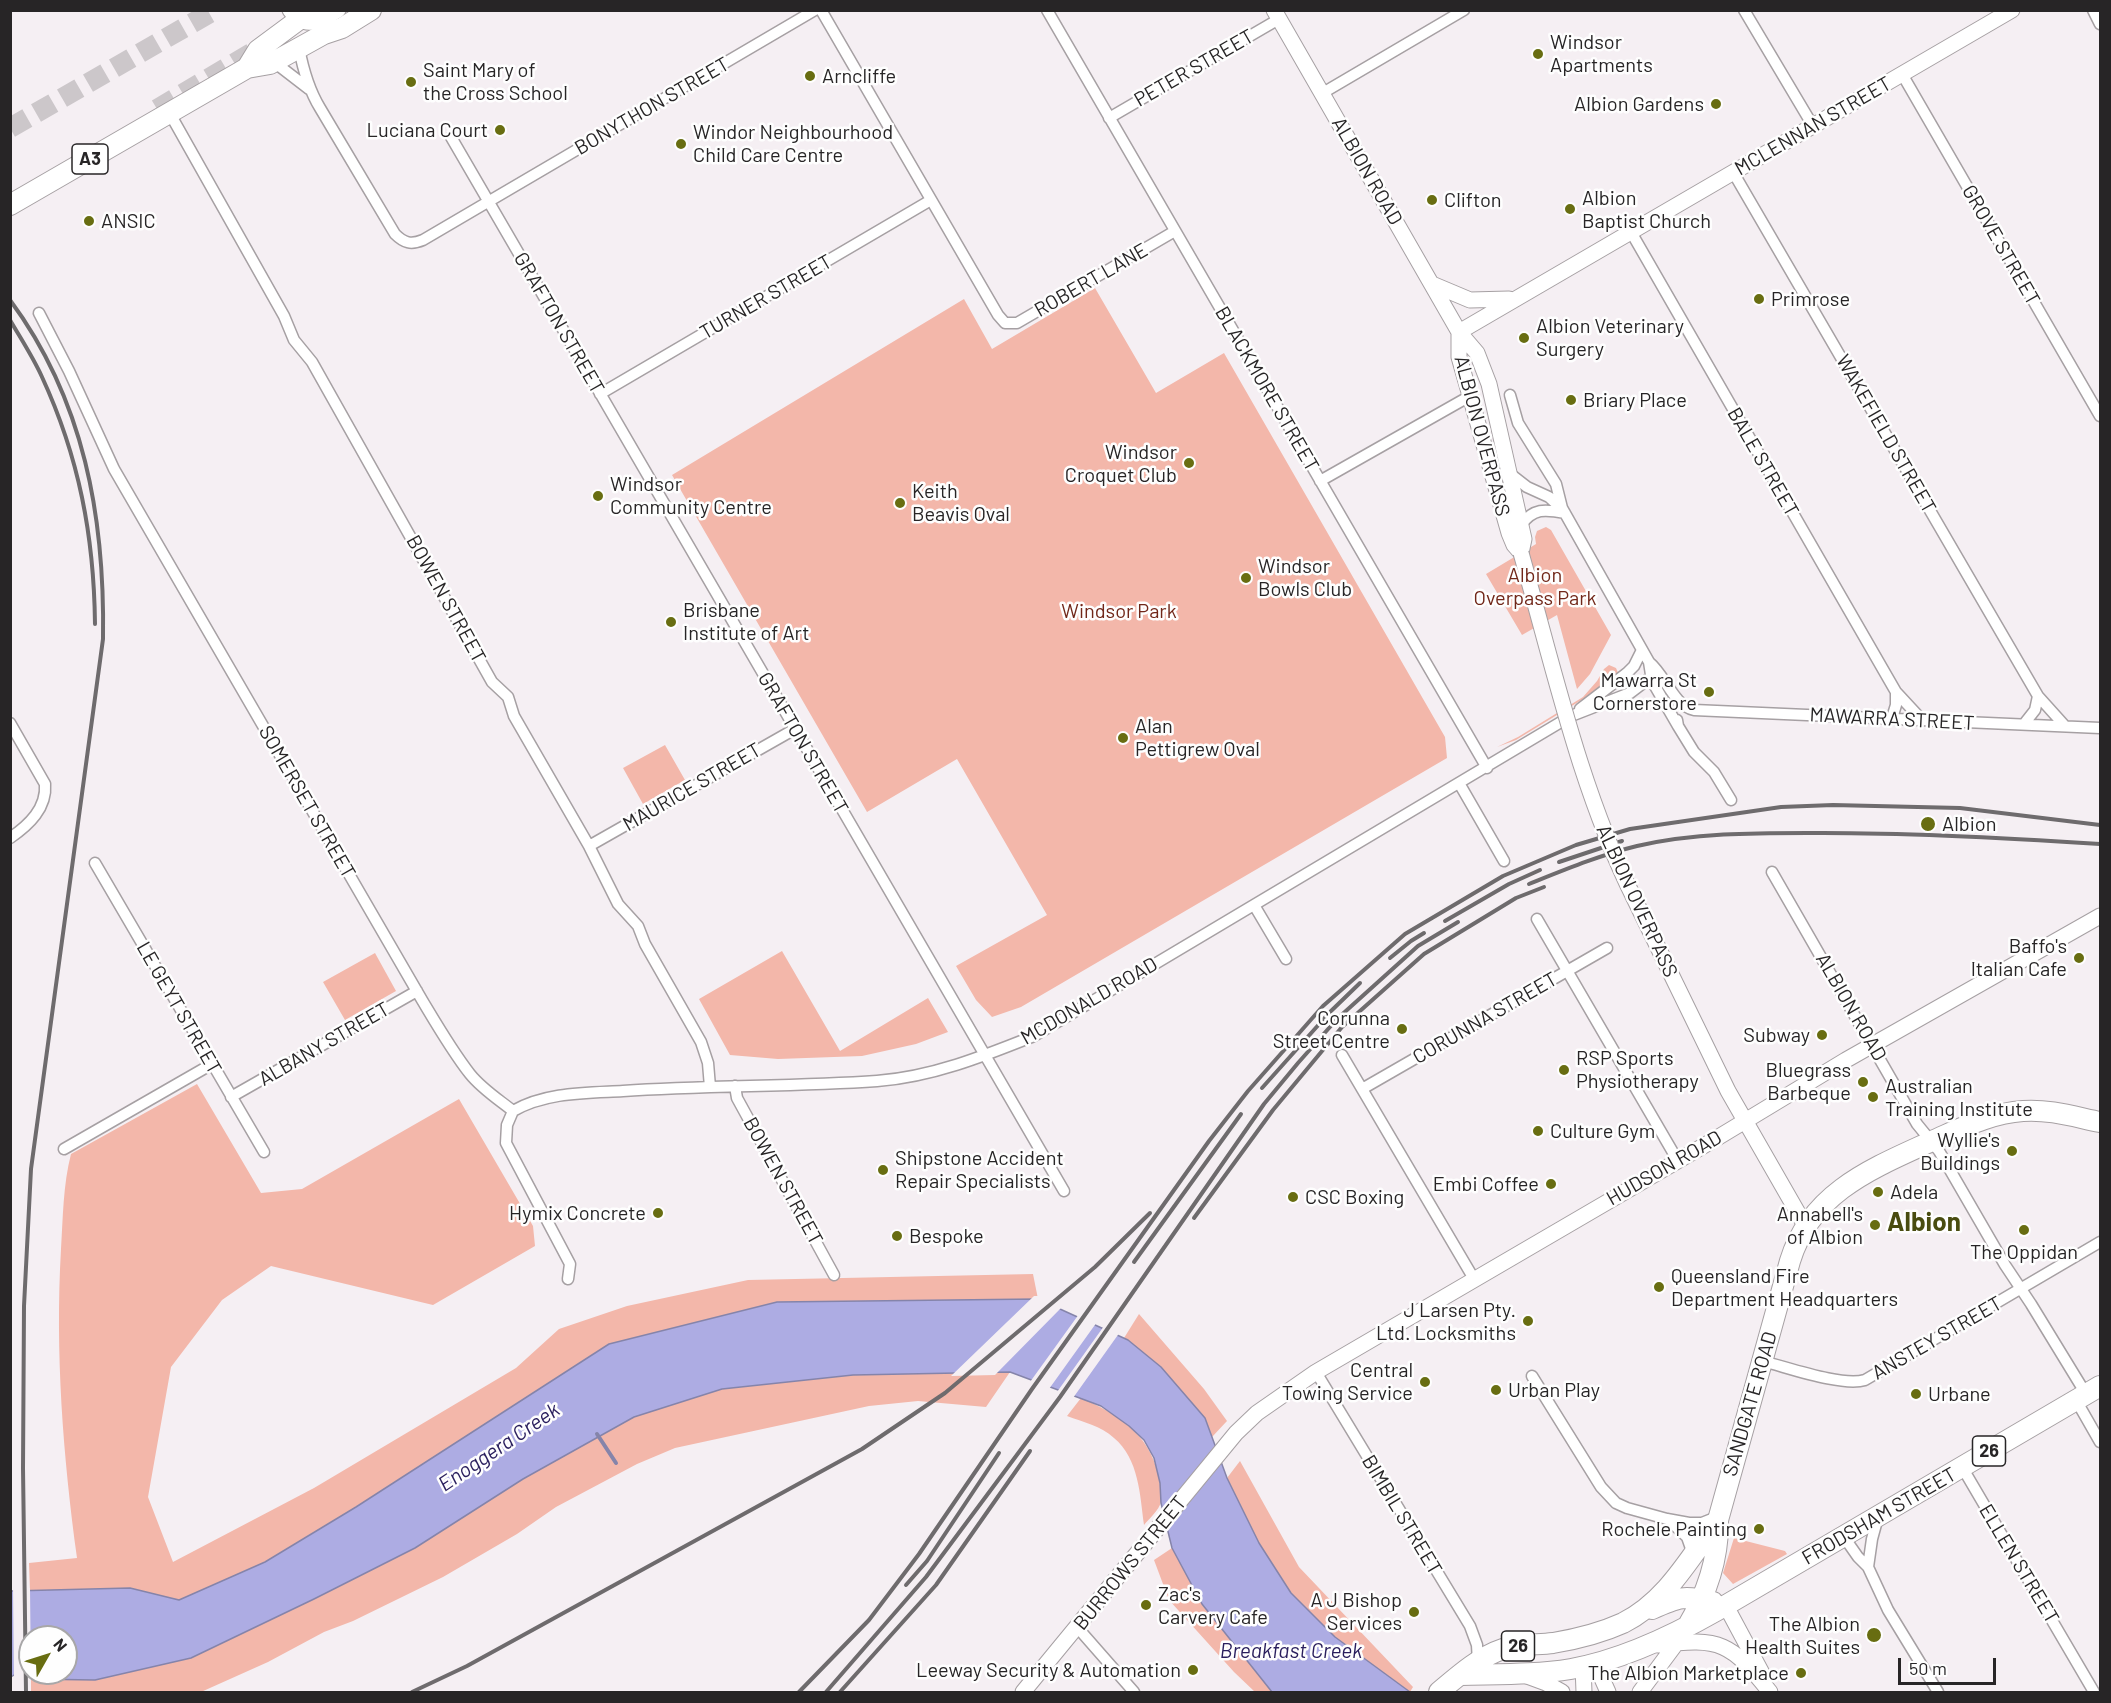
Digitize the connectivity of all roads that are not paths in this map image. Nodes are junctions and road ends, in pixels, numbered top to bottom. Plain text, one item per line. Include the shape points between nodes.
1 (338, 10) edge
2 (347, 10) edge
3 (371, 10) edge
4 (815, 10) edge
5 (821, 10) edge
6 (1047, 10) edge
7 (1464, 10) edge
8 (1744, 10) edge
9 (2012, 10) edge
10 (2093, 10) edge
11 (300, 14) edge
12 (1276, 15) edge
13 (2100, 24) edge
14 (324, 34) junction
15 (298, 48) junction
16 (274, 63) junction
17 (247, 68) junction
18 (1902, 74) junction
19 (309, 89) junction
20 (1321, 94) junction
21 (170, 112) junction
22 (1109, 118) junction
23 (1813, 126) junction
24 (451, 137) dead end
25 (1733, 172) junction
26 (931, 200) junction
27 (488, 201) junction
28 (10, 205) edge
29 (1175, 231) junction
30 (1631, 232) junction
31 (1432, 284) junction
32 (1515, 299) junction
33 (39, 313) dead end
34 (1459, 332) junction
35 (600, 394) junction
36 (1510, 394) dead end
37 (1470, 396) junction
38 (2100, 416) edge
39 (1509, 472) junction
40 (1320, 481) junction
41 (1564, 513) junction
42 (1521, 525) junction
43 (1521, 553) junction
44 (1642, 650) junction
45 (1649, 662) junction
46 (1651, 677) junction
47 (1896, 692) junction
48 (2038, 696) junction
49 (1684, 706) junction
50 (1571, 716) junction
51 (1892, 718) junction
52 (1921, 720) junction
53 (10, 723) edge
54 (2024, 724) junction
55 (1678, 726) junction
56 (2065, 726) junction
57 (2100, 728) edge
58 (795, 729) junction
59 (1487, 768) junction
60 (1459, 783) junction
61 (1731, 800) dead end
62 (10, 838) edge
63 (589, 846) junction
64 (1504, 861) dead end
65 (94, 862) dead end
66 (1772, 872) dead end
67 (1254, 905) junction
68 (2100, 915) edge
69 (1537, 919) dead end
70 (1607, 948) dead end
71 (1286, 959) dead end
72 (1567, 971) junction
73 (417, 991) junction
74 (1872, 1046) junction
75 (1342, 1055) dead end
76 (984, 1056) junction
77 (212, 1064) junction
78 (735, 1086) junction
79 (710, 1087) junction
80 (1362, 1089) junction
81 (231, 1097) junction
82 (513, 1111) junction
83 (1746, 1121) junction
84 (2100, 1122) edge
85 (1931, 1142) junction
86 (64, 1149) dead end
87 (264, 1152) dead end
88 (1678, 1161) junction
89 (1064, 1191) dead end
90 (1806, 1227) junction
91 (2100, 1242) edge
92 (834, 1275) dead end
93 (568, 1279) dead end
94 (1474, 1279) junction
95 (2021, 1289) junction
96 (1762, 1361) junction
97 (1316, 1372) junction
98 (1532, 1376) dead end
99 (2088, 1394) edge
100 (1236, 1433) joint
101 (2100, 1442) edge
102 (1962, 1467) junction
103 (1878, 1517) junction
104 (1719, 1518) junction
105 (1668, 1519) junction
106 (1844, 1536) junction
107 (1693, 1556) junction
108 (1868, 1567) junction
109 (1709, 1579) junction
110 (1701, 1599) junction
111 (1726, 1606) junction
112 (1631, 1618) junction
113 (1077, 1627) junction
114 (1682, 1635) junction
115 (1583, 1637) junction
116 (1478, 1662) junction
117 (1589, 1665) junction
118 (1519, 1673) junction
119 (1461, 1676) junction
120 (1023, 1692) edge
121 (1134, 1692) edge
122 (1439, 1692) edge
123 (1562, 1692) edge
124 (1584, 1692) edge
125 (1608, 1692) edge
126 (1640, 1692) edge
127 (1770, 1692) edge
128 (1938, 1692) edge
129 (2094, 1692) edge

1 - 11 main road via 318,22 306,22
2 - 14 highway, A3
3 - 14 highway, A3
4 - 27 street, BONYTHON STREET
5 - 26 street
6 - 22 street, BLACKMORE STREET
7 - 20 street
8 - 23 street
9 - 18 main road, MCLENNAN STREET
10 - 13 street
11 - 17 highway, A3 via 258,51
12 - 20 main road, ALBION ROAD
12 - 22 street, PETER STREET
14 - 15 highway, A3
15 - 16 highway, A3
15 - 19 street
16 - 17 highway, A3
16 - 19 street
17 - 21 highway, A3
18 - 23 main road, MCLENNAN STREET
18 - 38 street, GROVE STREET
19 - 27 street via 394,234 402,241 413,244 423,240
20 - 31 main road, ALBION ROAD
21 - 28 highway, A3
21 - 63 street, BOWEN STREET via 294,340 312,362 492,682 508,697 513,716
22 - 29 street, BLACKMORE STREET
23 - 25 main road, MCLENNAN STREET
24 - 27 street, GRAFTON STREET
25 - 30 main road, MCLENNAN STREET
25 - 48 street, WAKEFIELD STREET
26 - 29 street, ROBERT LANE via 1005,322 1017,322
26 - 35 street, TURNER STREET
27 - 35 street, GRAFTON STREET
29 - 40 street, BLACKMORE STREET
30 - 32 main road, MCLENNAN STREET
30 - 47 street, BALE STREET
31 - 32 main road via 1470,300
31 - 34 main road, ALBION ROAD
32 - 34 main road, MCLENNAN STREET
33 - 73 street, SOMERSET STREET via 114,469
34 - 37 main road, ALBION OVERPASS via 1459,357
34 - 39 main road, ALBION OVERPASS via 1477,353 1486,375
35 - 58 street, GRAFTON STREET
36 - 41 street via 1518,423 1553,479
37 - 40 street
37 - 43 main road, ALBION OVERPASS via 1509,533
39 - 41 street via 1527,487 1549,497
39 - 42 main road, ALBION OVERPASS
40 - 59 street, BLACKMORE STREET
41 - 42 street via 1539,510
41 - 44 street
42 - 43 main road, ALBION OVERPASS
43 - 83 main road, ALBION OVERPASS, bridge via 1586,782 1612,850 1690,1016
44 - 45 street
44 - 50 street, MCDONALD ROAD via 1625,675
45 - 46 street
45 - 49 street
46 - 50 street, MCDONALD ROAD via 1634,691
46 - 55 street
47 - 51 street
47 - 52 street, BALE STREET
48 - 54 street via 2036,710
48 - 56 street, WAKEFIELD STREET
49 - 51 street, MAWARRA STREET via 1697,710
49 - 55 street
50 - 59 street, MCDONALD ROAD
51 - 52 street, MAWARRA STREET
52 - 54 street, MAWARRA STREET
53 - 62 street via 46,792 27,827
54 - 56 street, MAWARRA STREET
55 - 61 street
56 - 57 street, MAWARRA STREET
58 - 63 street, MAURICE STREET
58 - 76 street, GRAFTON STREET
59 - 60 street, MCDONALD ROAD
60 - 64 street
60 - 67 street, MCDONALD ROAD
63 - 79 street, BOWEN STREET via 618,904 638,926 701,1042
65 - 77 street, LE GEYT STREET
66 - 74 street, ALBION ROAD
67 - 71 street
67 - 76 street, MCDONALD ROAD via 1034,1036
68 - 74 main road, HUDSON ROAD
69 - 72 street
70 - 72 street, CORUNNA STREET
72 - 80 street, CORUNNA STREET
72 - 88 street
73 - 81 street, ALBANY STREET
73 - 82 street, SOMERSET STREET via 470,1074
74 - 83 main road, HUDSON ROAD
74 - 85 street, ALBION ROAD
75 - 80 street
76 - 78 street, MCDONALD ROAD via 923,1074 879,1081
76 - 89 street, GRAFTON STREET
77 - 81 street, LE GEYT STREET
77 - 86 street
78 - 79 street, MCDONALD ROAD
78 - 92 street, BOWEN STREET via 737,1098
79 - 82 street, MCDONALD ROAD via 567,1094 537,1099
80 - 94 street
81 - 87 street, LE GEYT STREET
82 - 93 street via 506,1143 570,1264
83 - 88 main road, HUDSON ROAD
83 - 90 main road, ALBION OVERPASS
84 - 85 highway, SANDGATE ROAD / 26 via 2048,1112 2016,1112 1994,1116
85 - 90 highway, SANDGATE ROAD / 26 via 1857,1177 1828,1200
85 - 95 street, ALBION ROAD
88 - 94 main road, HUDSON ROAD
90 - 96 highway, SANDGATE ROAD / 26 via 1792,1253
91 - 95 street, ANSTEY STREET
94 - 97 main road, HUDSON ROAD
95 - 96 street, ANSTEY STREET via 1858,1382
95 - 99 street, ALBION ROAD
96 - 104 highway, SANDGATE ROAD / 26
97 - 100 main road, HUDSON ROAD via 1257,1413
97 - 116 street, BIMBIL STREET via 1470,1626 1476,1639
98 - 105 street via 1609,1497 1622,1506
99 - 101 street, ALBION ROAD
99 - 102 highway, FRODSHAM STREET / 26
100 - 113 main road, BURROWS STREET
102 - 103 highway, FRODSHAM STREET / 26
102 - 129 street, ELLEN STREET
103 - 106 highway, FRODSHAM STREET / 26
103 - 108 street
104 - 105 street via 1698,1523
104 - 107 highway, SANDGATE ROAD / 26
104 - 109 highway, SANDGATE ROAD
105 - 107 street via 1687,1537
106 - 108 street
106 - 111 highway, FRODSHAM STREET / 26
107 - 112 highway, SANDGATE ROAD / 26 via 1664,1592
108 - 128 street via 1888,1610
109 - 110 highway, SANDGATE ROAD
109 - 111 highway
110 - 111 highway
110 - 112 highway via 1676,1598
110 - 114 highway, SANDGATE ROAD
111 - 114 highway, FRODSHAM STREET / 26
111 - 127 main road
112 - 115 highway, SANDGATE ROAD / 26
113 - 120 main road, BURROWS STREET
113 - 121 street
114 - 117 highway, 26
114 - 126 main road, SANDGATE ROAD
114 - 127 main road via 1728,1648
115 - 116 highway, 26 via 1506,1648
115 - 117 highway
116 - 119 highway, 26
117 - 118 highway, 26
117 - 124 main road
117 - 125 main road
118 - 119 highway, 26
118 - 123 main road
119 - 122 highway, 26

